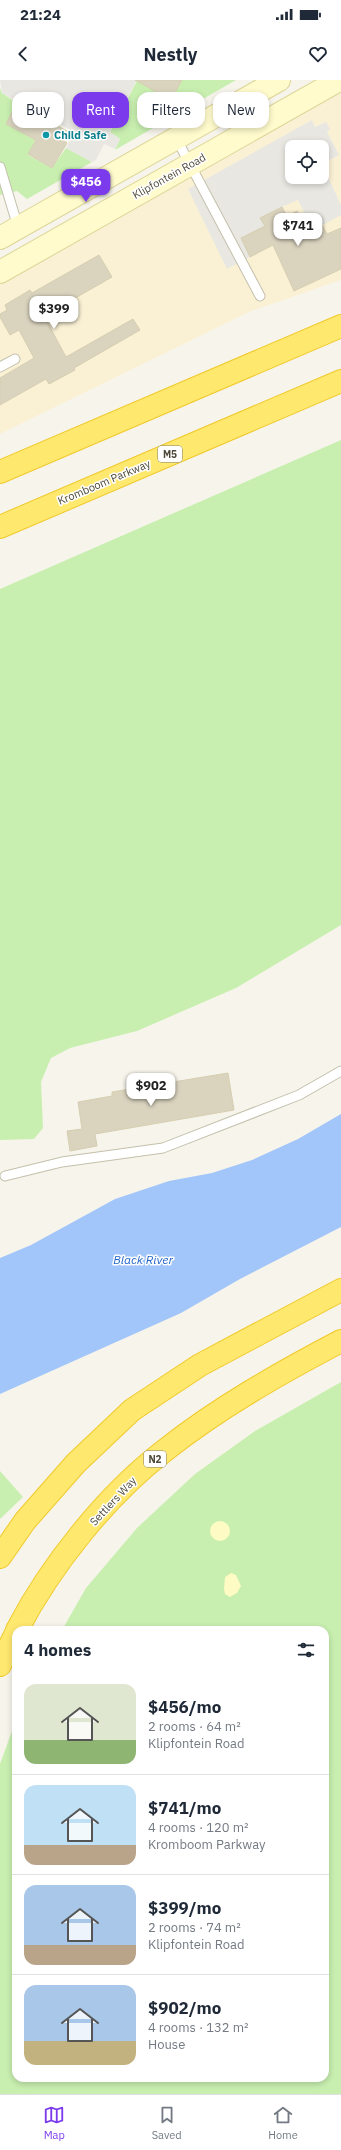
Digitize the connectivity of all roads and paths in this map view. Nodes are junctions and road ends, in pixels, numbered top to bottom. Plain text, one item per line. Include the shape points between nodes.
1 (279, 80) edge
2 (339, 80) edge
3 (176, 138) junction
4 (190, 164) junction
5 (0, 167) edge
6 (9, 233) edge
7 (0, 272) edge
8 (260, 296) dead end
9 (341, 326) edge
10 (15, 359) dead end
11 (0, 367) edge
12 (341, 380) edge
13 (0, 472) edge
14 (0, 527) edge
15 (341, 1071) edge
16 (5, 1176) dead end
17 (341, 1290) edge
18 (341, 1341) edge
19 (0, 1557) edge
20 (19, 1626) edge
21 (12, 1641) edge
22 (0, 1665) edge

1 - 3 main road
2 - 4 main road, Klipfontein Road
3 - 4 lane
3 - 6 main road
4 - 7 main road, Klipfontein Road
4 - 8 lane
5 - 6 lane
9 - 13 highway
10 - 11 lane
12 - 14 highway, Kromboom Parkway / M5
15 - 16 lane via 299,1095 164,1148 62,1162
17 - 19 highway via 200,1365 132,1410 76,1463 25,1521
18 - 20 highway, Settlers Way / N2 via 239,1399 158,1456 116,1494 66,1553
21 - 22 highway

